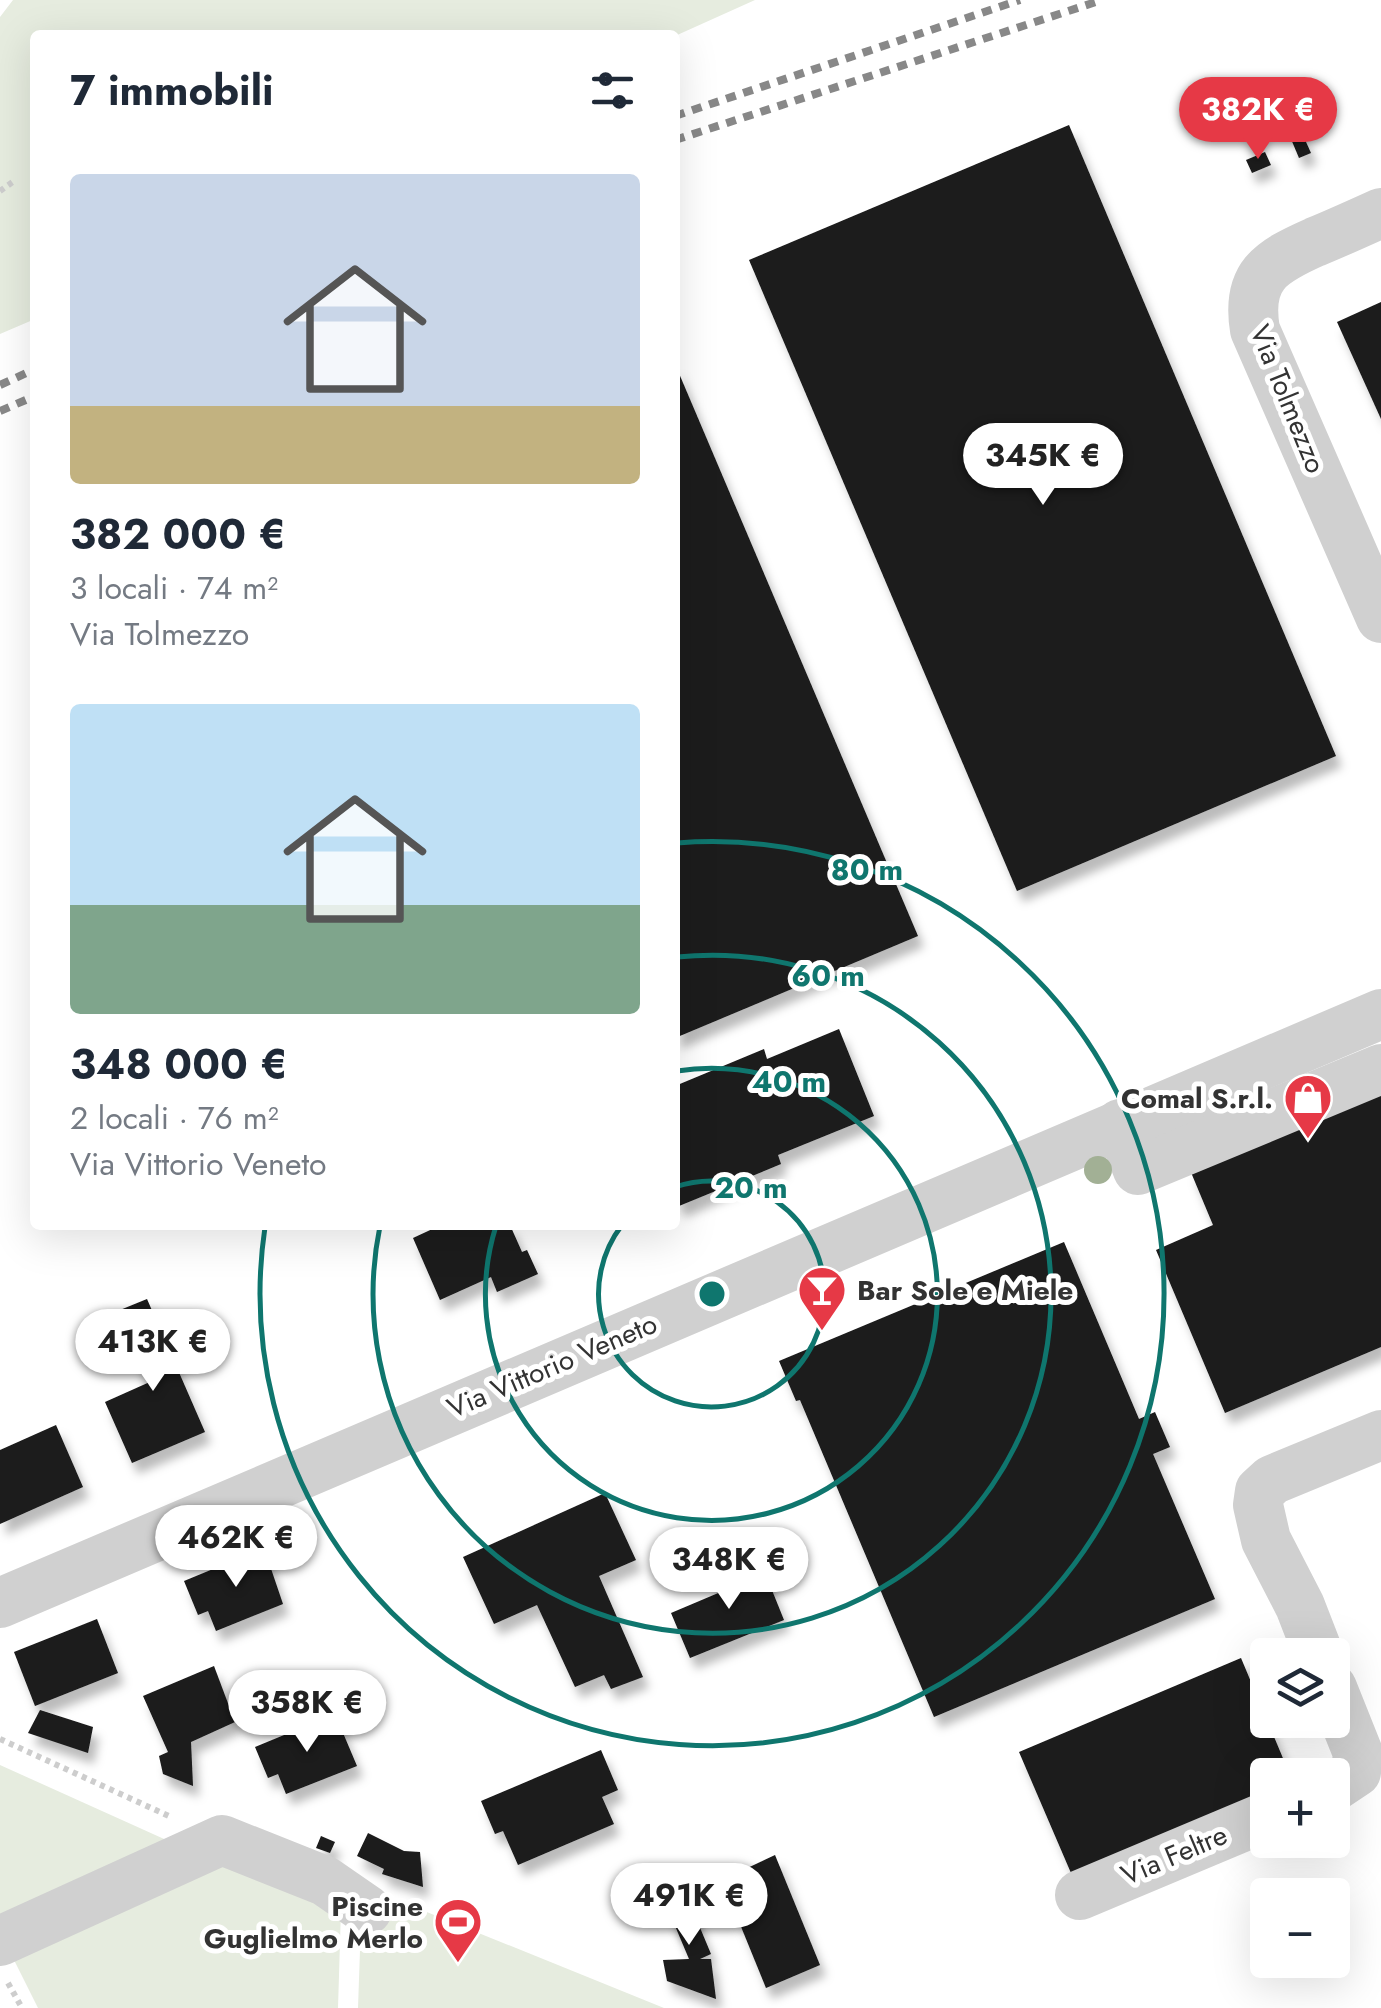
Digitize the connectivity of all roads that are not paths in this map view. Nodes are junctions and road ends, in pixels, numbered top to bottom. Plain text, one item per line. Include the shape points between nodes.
1 (1381, 214) edge
2 (1363, 528) edge
3 (1381, 618) edge
4 (1381, 1014) edge
5 (1293, 1050) junction
6 (1381, 1070) edge
7 (1311, 1098) junction
8 (1120, 1124) junction
9 (1381, 1436) edge
10 (0, 1603) edge
11 (1312, 1638) edge
12 (1350, 1733) edge
13 (1350, 1776) edge
14 (1250, 1823) edge
15 (1080, 1894) dead end
16 (367, 1910) dead end
17 (4, 1961) edge

1 - 2 street, Via Tolmezzo via 1274,262 1254,299 1256,330
2 - 3 street, Via Tolmezzo
4 - 5 street, Via Vittorio Veneto
5 - 7 street
5 - 8 street, Via Vittorio Veneto
6 - 7 street
7 - 8 street via 1138,1170
8 - 10 street, Via Vittorio Veneto
9 - 11 street via 1272,1480 1260,1491 1266,1540
12 - 13 street via 1358,1753
14 - 15 street, Via Feltre
16 - 17 street via 325,1881 222,1840 164,1864

